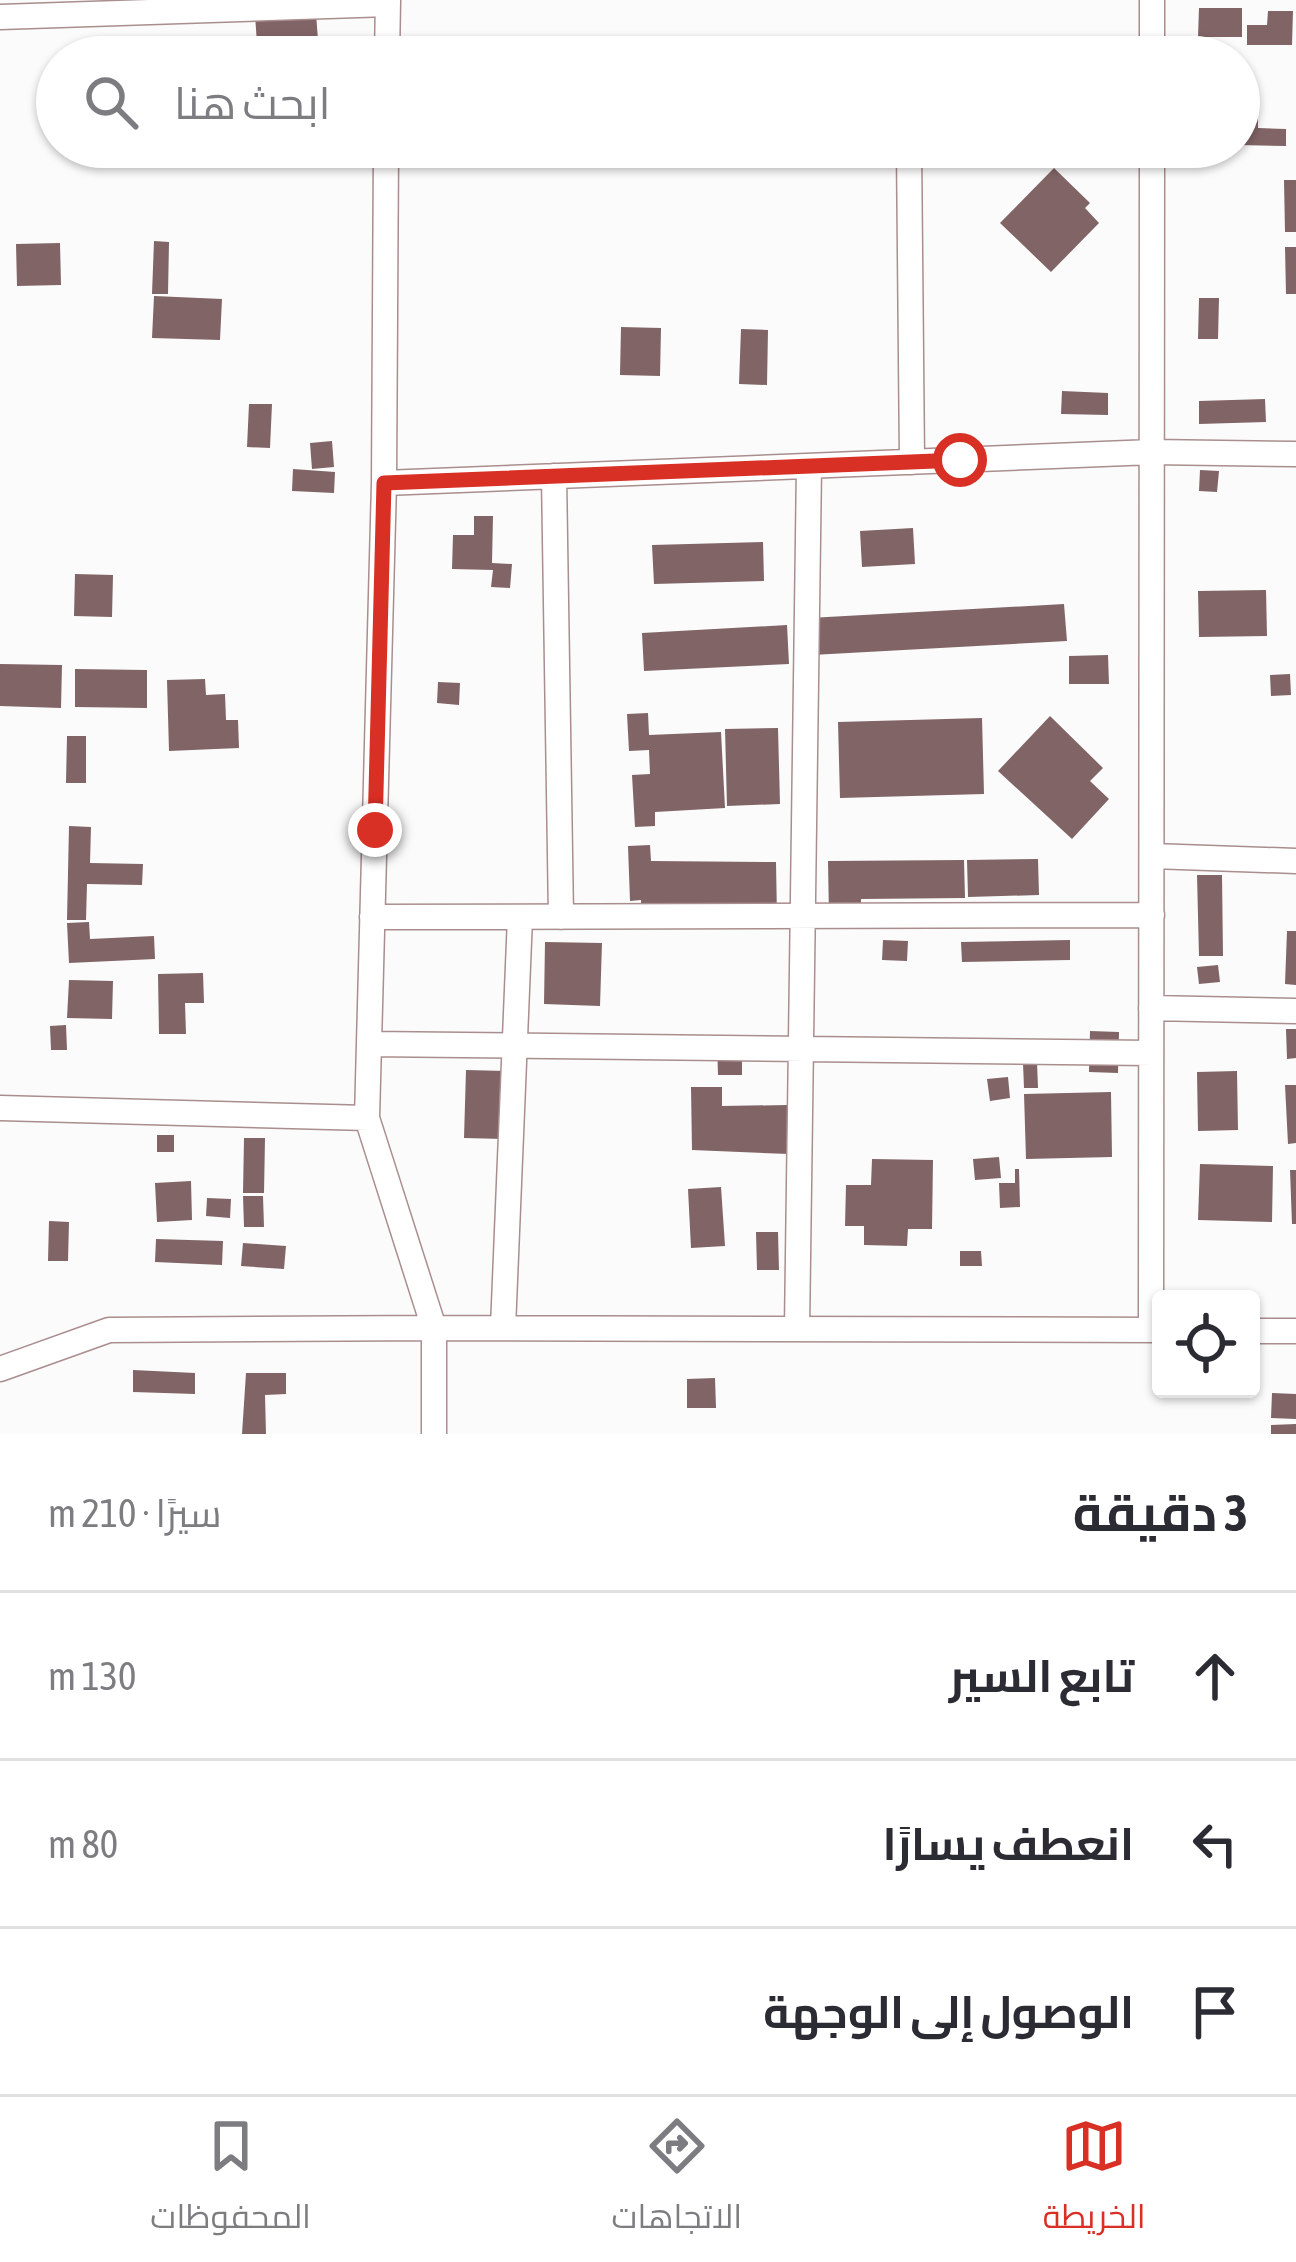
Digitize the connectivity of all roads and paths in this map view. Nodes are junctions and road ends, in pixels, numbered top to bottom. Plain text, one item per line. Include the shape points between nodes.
1 (1152, 0) edge
2 (388, 2) edge
3 (0, 17) edge
4 (387, 36) edge
5 (1152, 36) edge
6 (386, 168) edge
7 (909, 168) edge
8 (1152, 168) edge
9 (1152, 452) junction
10 (1296, 454) edge
11 (912, 462) junction
12 (809, 466) junction
13 (554, 476) junction
14 (384, 483) junction
15 (1152, 856) junction
16 (1296, 862) edge
17 (1152, 915) junction
18 (520, 916) junction
19 (561, 916) junction
20 (802, 916) junction
21 (372, 917) junction
22 (1151, 1007) junction
23 (1296, 1011) edge
24 (369, 1044) junction
25 (514, 1046) junction
26 (801, 1049) junction
27 (1151, 1053) junction
28 (0, 1108) edge
29 (367, 1118) junction
30 (1155, 1290) edge
31 (434, 1328) junction
32 (503, 1328) junction
33 (797, 1329) junction
34 (1152, 1330) edge
35 (1260, 1330) edge
36 (1296, 1331) edge
37 (0, 1370) edge
38 (434, 1434) edge

1 - 5 street
2 - 3 street
2 - 4 street
6 - 14 street
7 - 11 street
8 - 9 street
9 - 10 street
9 - 11 street
9 - 15 street
11 - 12 street
12 - 13 street
12 - 20 street
13 - 14 street
13 - 19 street
14 - 21 street
15 - 16 street
15 - 17 street
17 - 20 street
17 - 22 street
18 - 19 street
18 - 21 street
18 - 25 street
19 - 20 street
20 - 26 street
21 - 24 street
22 - 23 street
22 - 27 street
24 - 25 street
24 - 29 street
25 - 26 street
25 - 32 street
26 - 27 street
26 - 33 street
27 - 30 street
28 - 29 street
29 - 31 street
31 - 32 street
31 - 37 street via 109,1330
31 - 38 street
32 - 33 street
33 - 34 street
35 - 36 street

